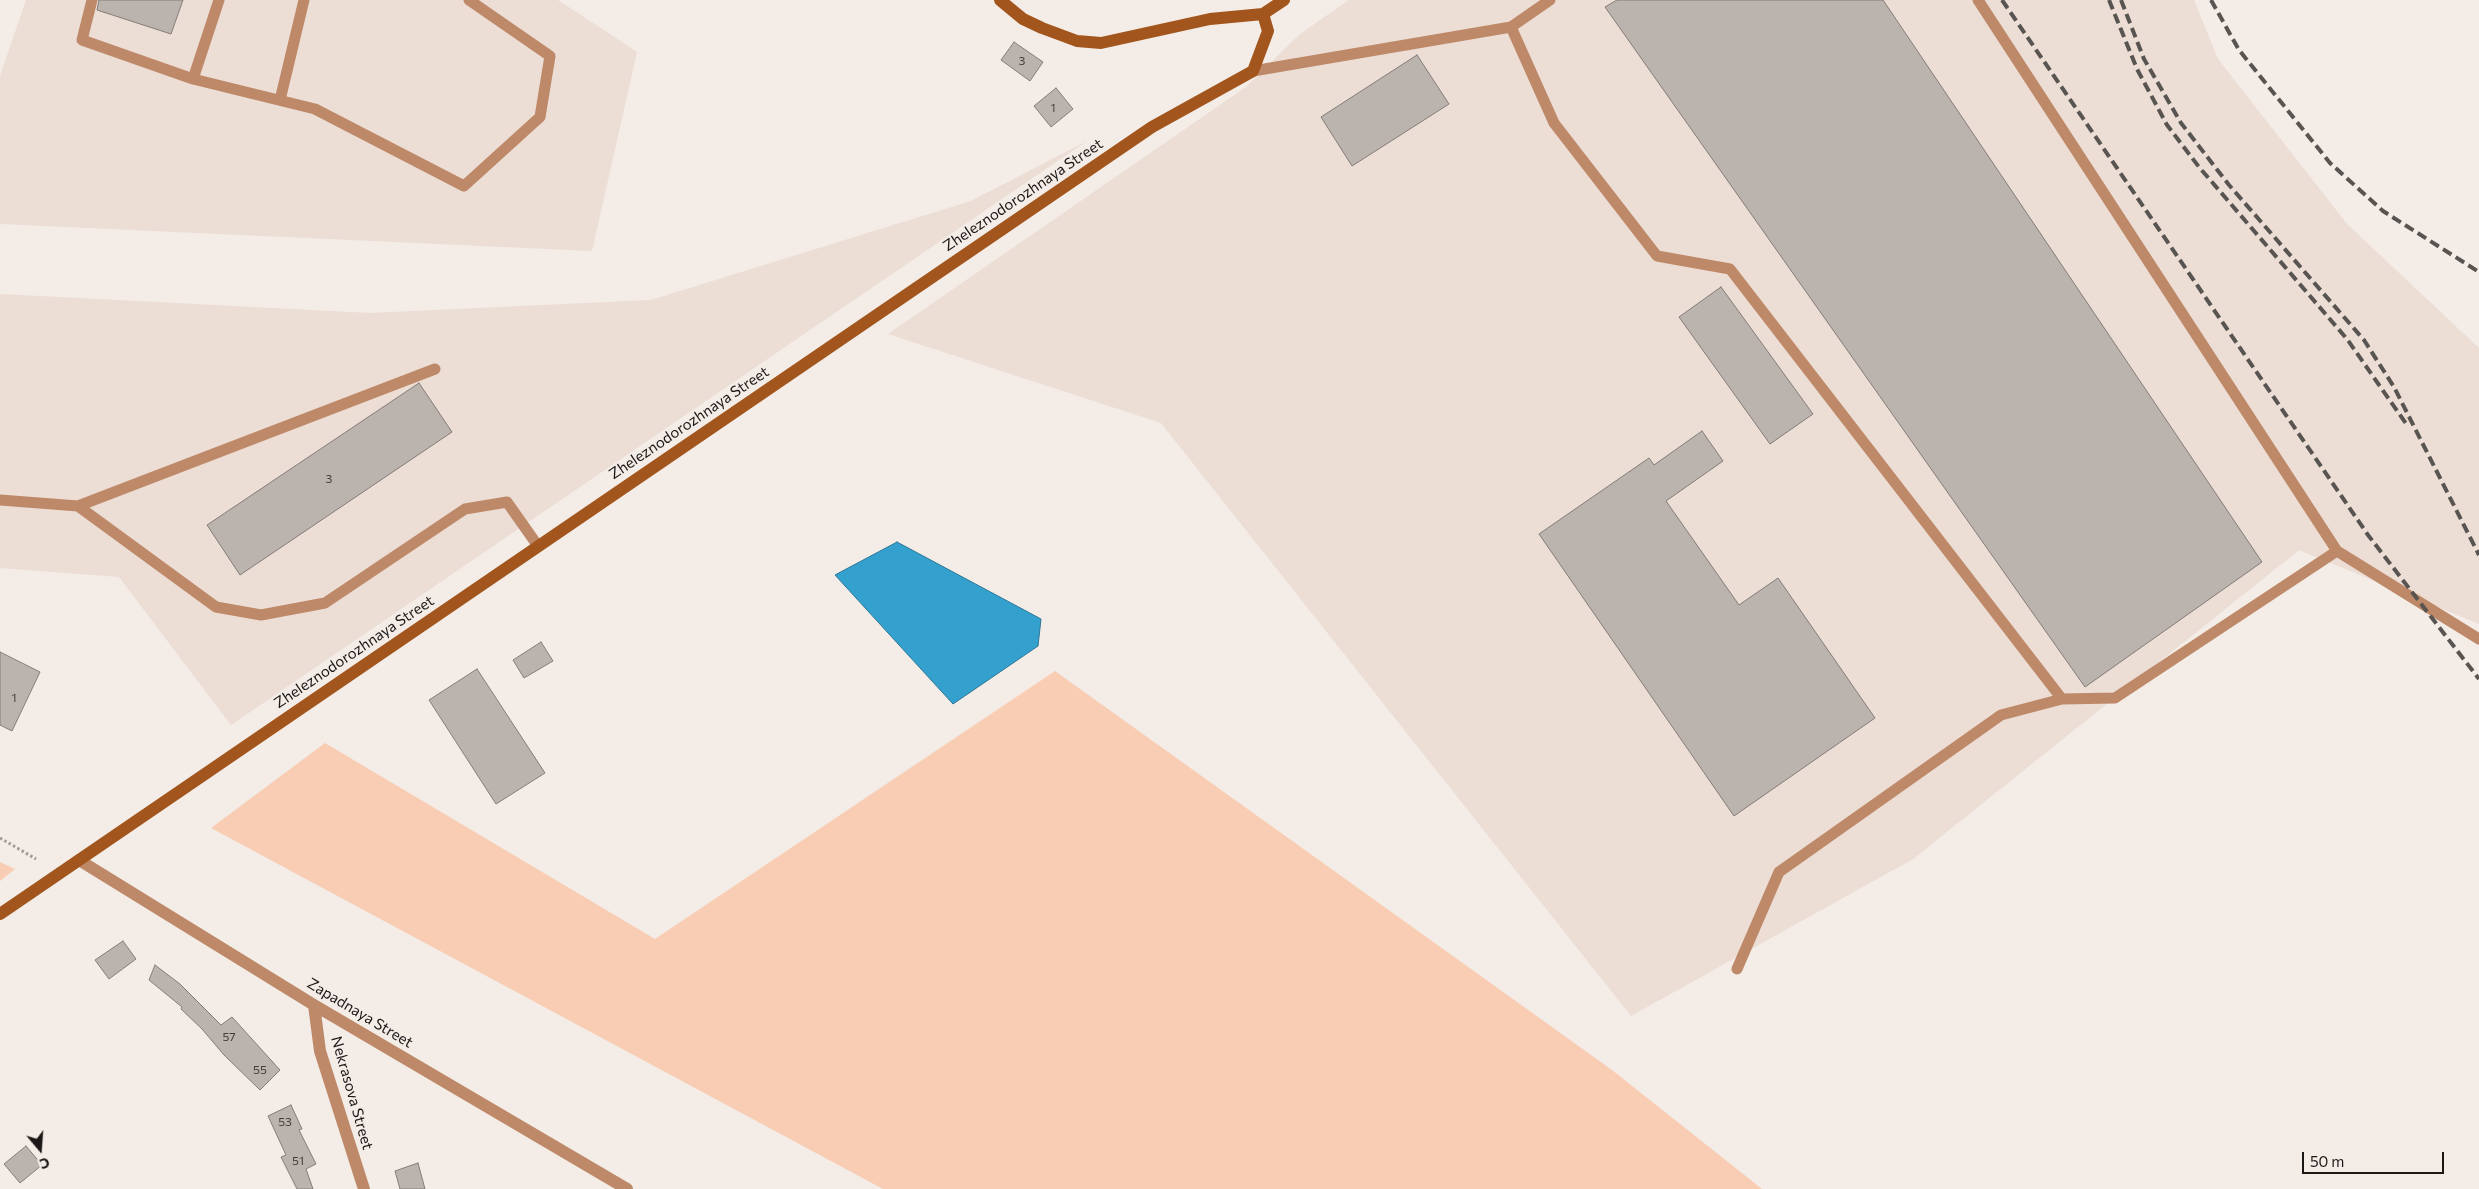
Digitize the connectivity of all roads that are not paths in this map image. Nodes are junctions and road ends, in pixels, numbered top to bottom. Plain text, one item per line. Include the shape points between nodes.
1 (92, 0) edge
2 (219, 0) edge
3 (304, 0) edge
4 (469, 0) edge
5 (1000, 0) edge
6 (1284, 0) edge
7 (1550, 0) edge
8 (1978, 0) edge
9 (1264, 14) junction
10 (1511, 28) junction
11 (1253, 71) junction
12 (193, 79) junction
13 (280, 100) junction
14 (435, 369) dead end
15 (0, 500) edge
16 (78, 506) junction
17 (538, 546) junction
18 (2337, 551) junction
19 (2479, 639) edge
20 (2062, 698) junction
21 (79, 860) junction
22 (0, 914) edge
23 (1737, 970) dead end
24 (314, 1005) junction
25 (622, 1187) edge
26 (364, 1189) edge

1 - 12 lane via 82,40
2 - 12 lane
3 - 13 lane
4 - 13 lane via 550,56 540,117 464,186 315,108
5 - 9 street via 1023,19 1042,28 1077,41 1101,43 1210,19
6 - 9 street
7 - 10 lane
8 - 18 lane
9 - 11 street via 1268,31
10 - 11 lane
10 - 20 lane via 1554,123 1657,256 1730,269
11 - 17 street, Zheleznodorozhnaya Street via 1152,126
12 - 13 lane
14 - 16 lane
15 - 16 lane
16 - 17 lane via 216,607 260,615 325,603 465,509 506,502
17 - 21 street, Zheleznodorozhnaya Street
18 - 19 lane
18 - 20 lane via 2115,698
20 - 23 lane via 2001,716 1779,872
21 - 22 street, Zheleznodorozhnaya Street
21 - 24 street, Zapadnaya Street
24 - 25 street, Zapadnaya Street
24 - 26 street, Nekrasova Street via 320,1051

